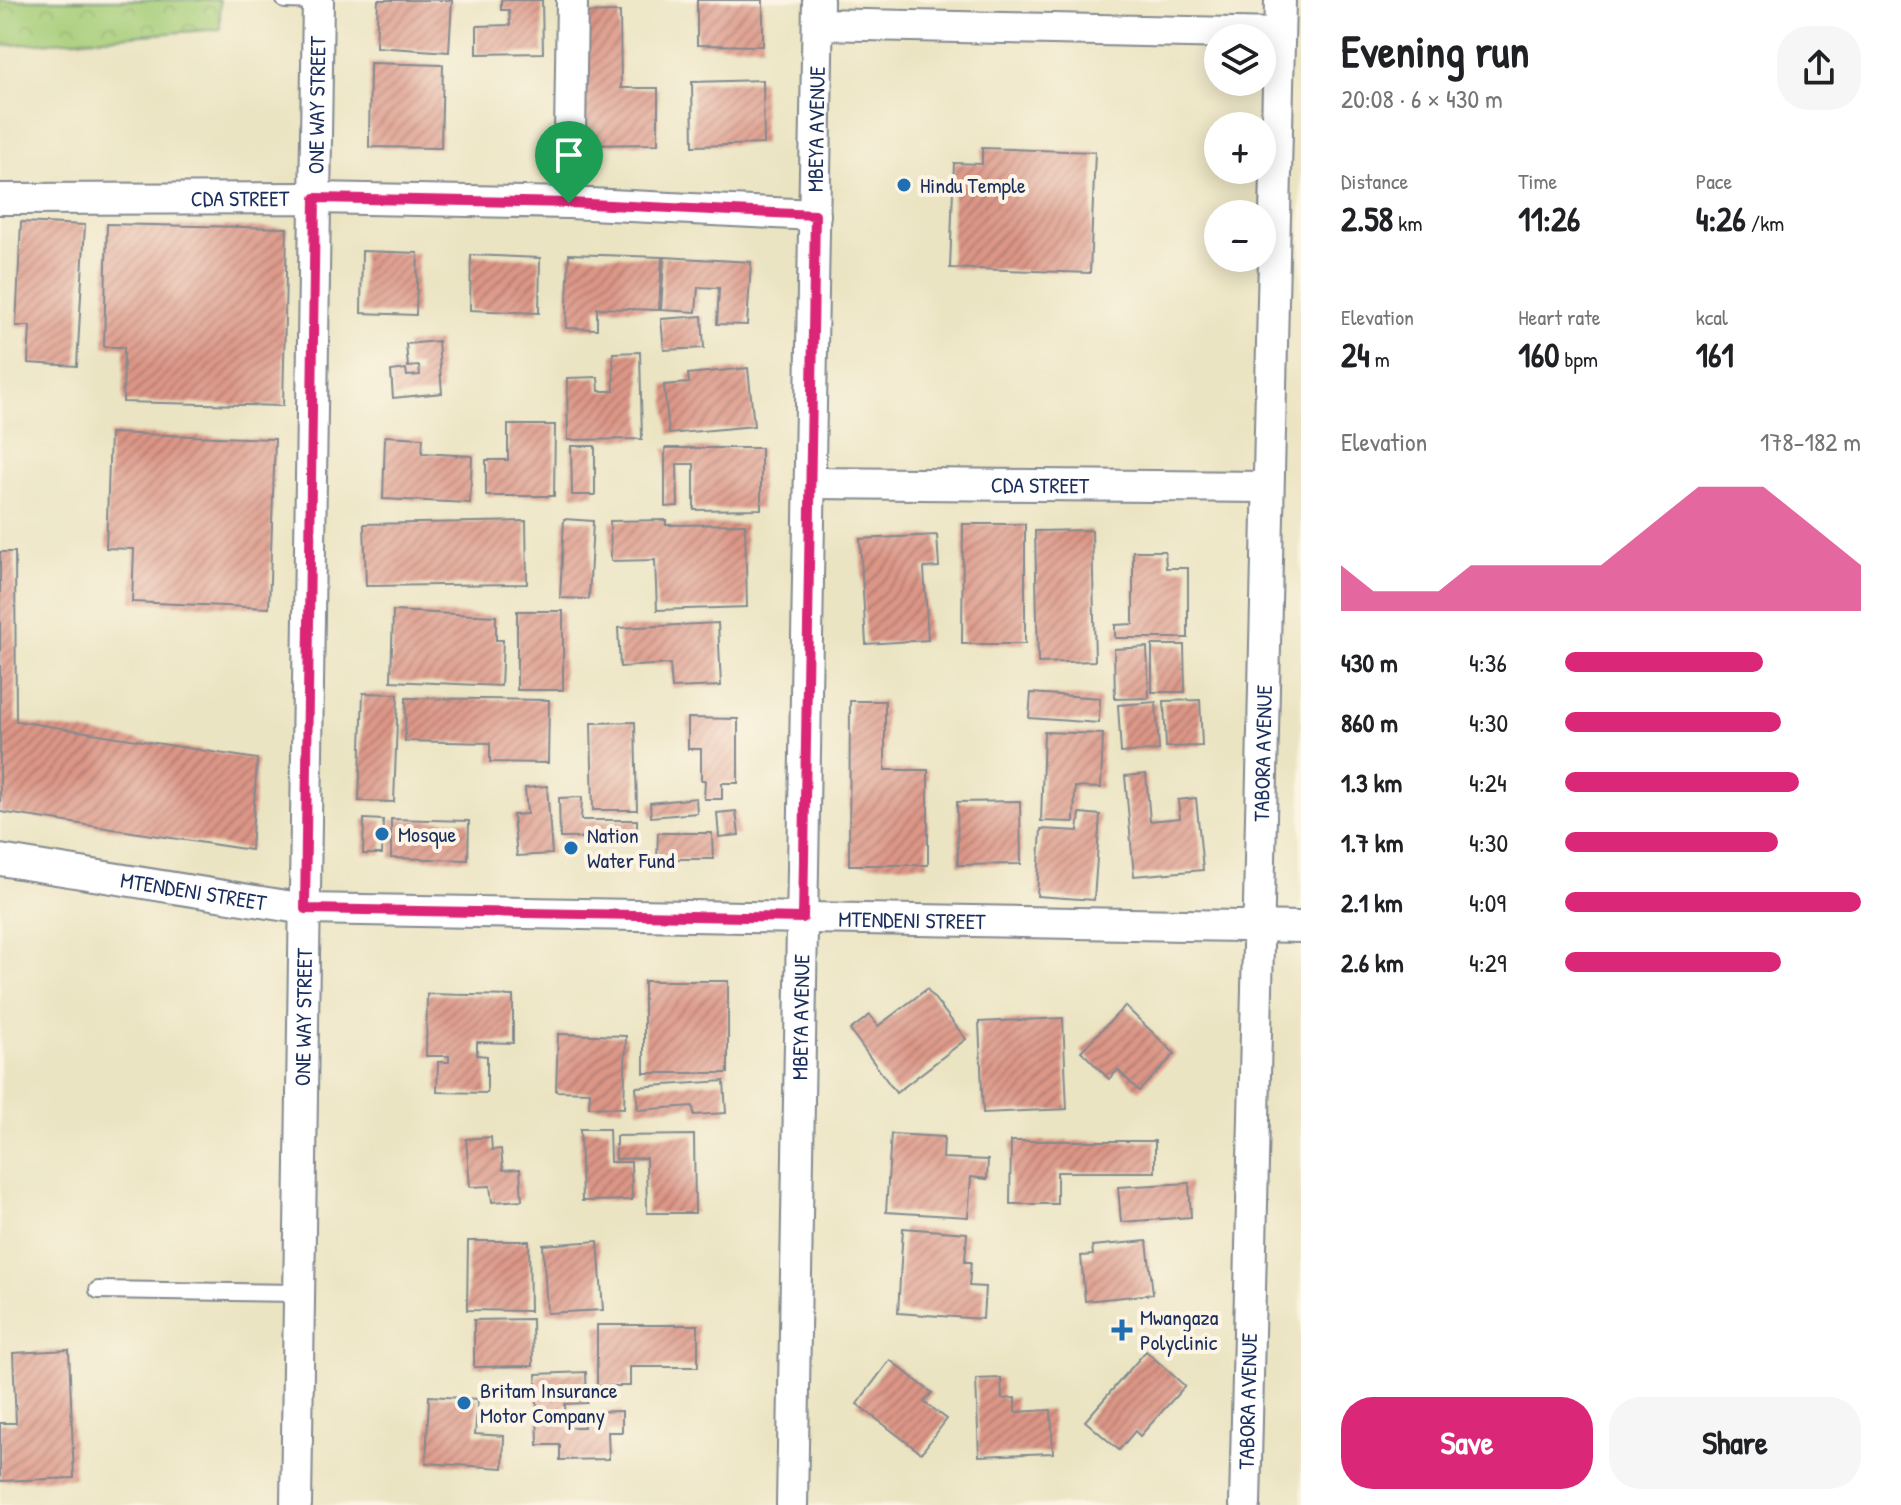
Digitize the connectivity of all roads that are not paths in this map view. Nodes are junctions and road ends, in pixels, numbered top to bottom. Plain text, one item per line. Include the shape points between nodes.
1 (285, 0) edge
2 (318, 0) edge
3 (572, 0) edge
4 (1280, 0) edge
5 (818, 12) edge
6 (1279, 34) junction
7 (315, 198) junction
8 (0, 199) edge
9 (569, 203) junction
10 (815, 215) junction
11 (1288, 219) edge
12 (810, 483) junction
13 (1268, 487) junction
14 (0, 860) edge
15 (305, 909) junction
16 (803, 918) junction
17 (1258, 926) junction
18 (1301, 927) edge
19 (98, 1290) dead end
20 (299, 1293) junction
21 (296, 1505) edge
22 (792, 1505) edge
23 (1245, 1505) edge

1 - 2 lane
2 - 7 street, ONE WAY STREET
3 - 9 street
4 - 6 street, TABORA AVENUE
5 - 6 street
5 - 10 street, MBEYA AVENUE
6 - 11 street, TABORA AVENUE
7 - 8 street, CDA STREET
7 - 9 street, CDA STREET
7 - 15 street, ONE WAY STREET
9 - 10 street, CDA STREET
10 - 12 street, MBEYA AVENUE
11 - 13 street, TABORA AVENUE
12 - 13 street, CDA STREET
12 - 16 street, MBEYA AVENUE
13 - 17 street, TABORA AVENUE
14 - 15 street, MTENDENI STREET
15 - 16 street, MTENDENI STREET
15 - 20 street, ONE WAY STREET
16 - 17 street, MTENDENI STREET
16 - 22 street, MBEYA AVENUE
17 - 18 street, MTENDENI STREET
17 - 23 street, TABORA AVENUE
19 - 20 lane
20 - 21 street, ONE WAY STREET

